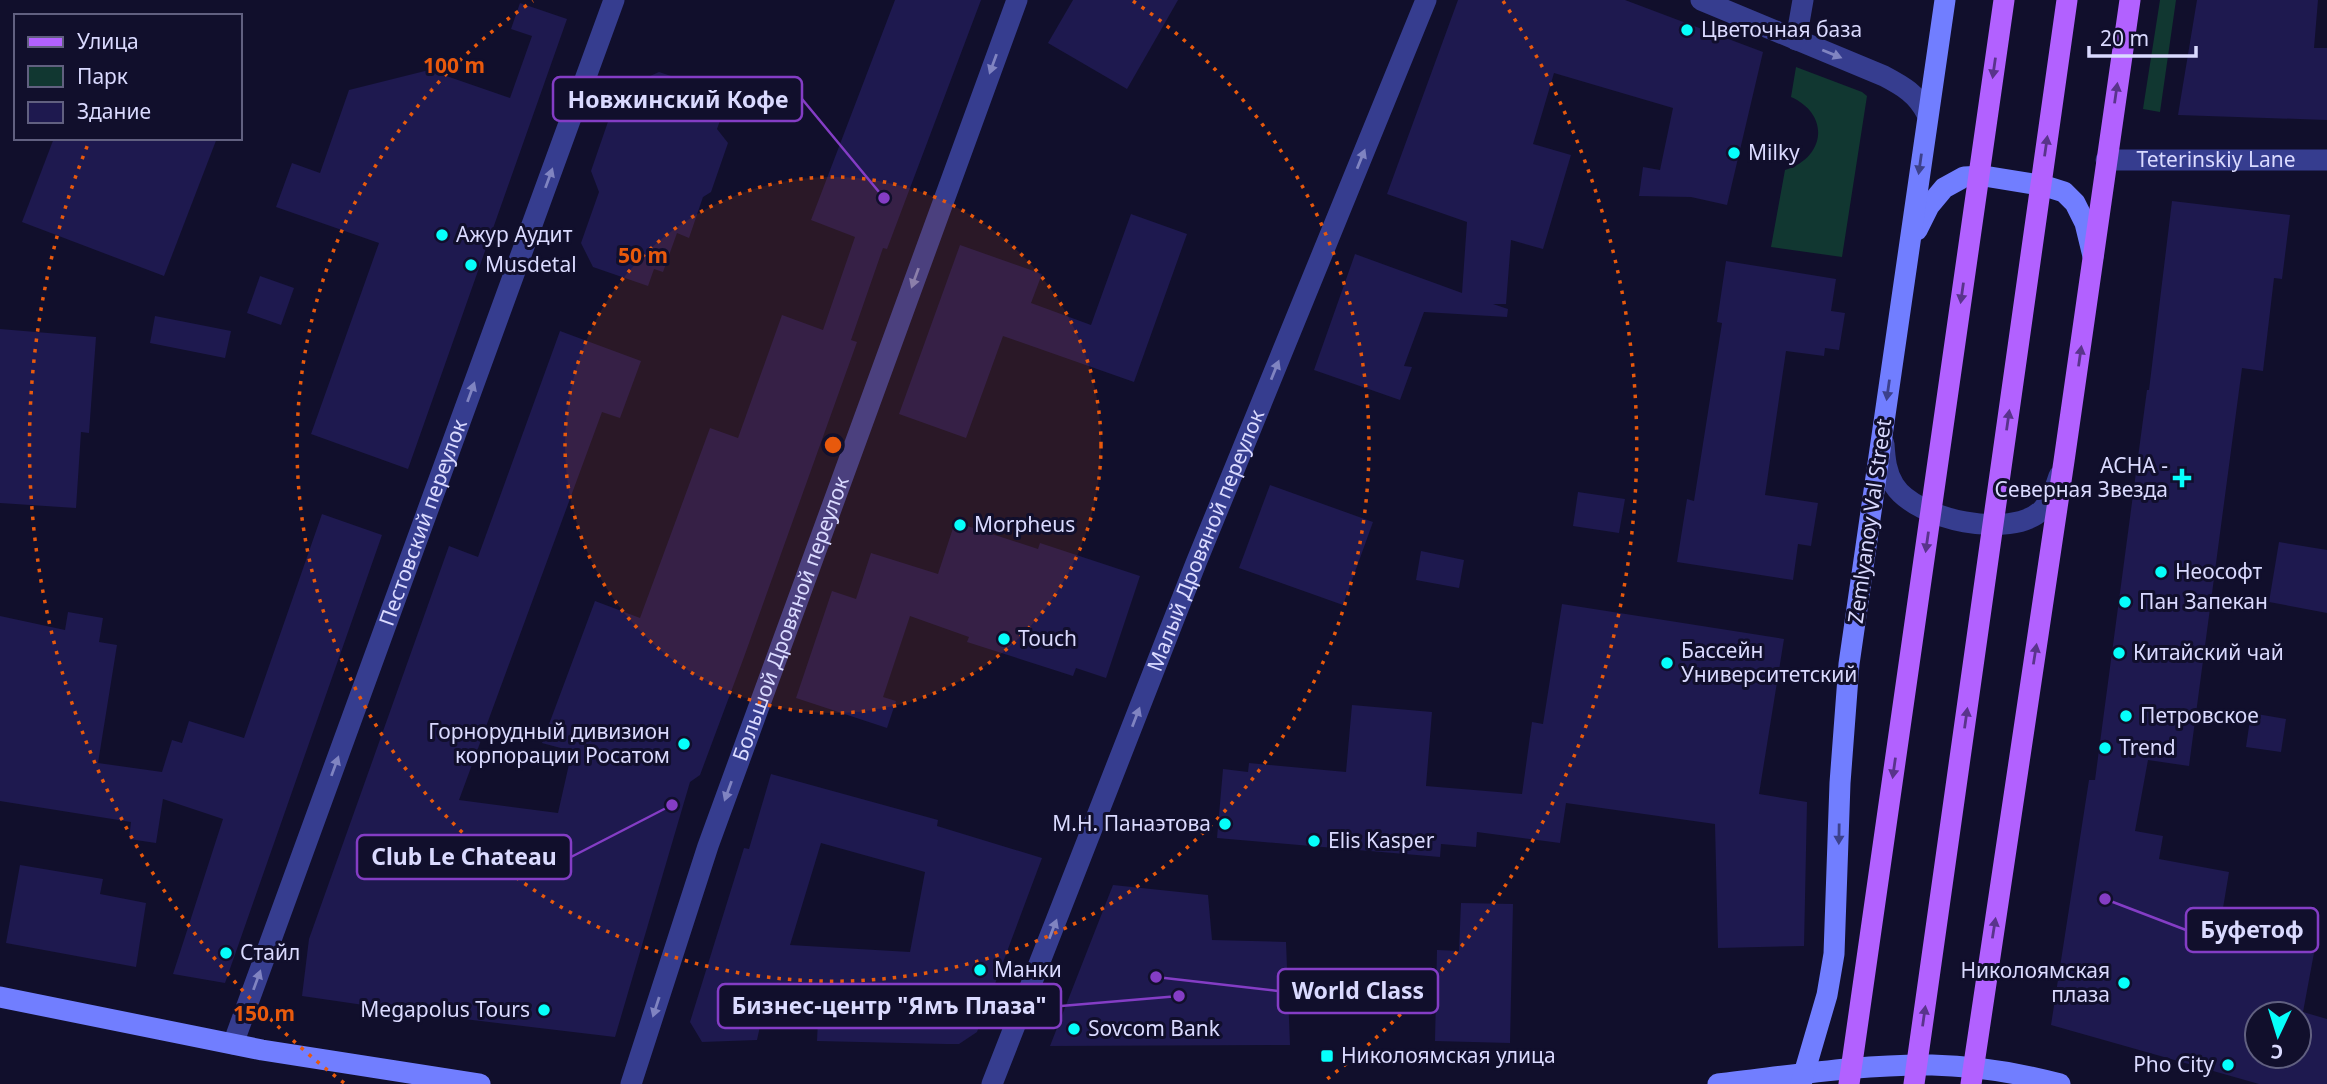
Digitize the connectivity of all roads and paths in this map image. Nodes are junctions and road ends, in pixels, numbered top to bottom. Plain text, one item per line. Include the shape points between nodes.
1 (614, 0) edge
2 (1017, 0) edge
3 (1426, 0) edge
4 (1701, 0) edge
5 (1803, 0) edge
6 (1945, 0) edge
7 (2004, 0) edge
8 (2067, 0) edge
9 (2130, 0) edge
10 (1796, 40) junction
11 (1927, 114) junction
12 (2106, 160) junction
13 (2327, 160) edge
14 (1909, 244) junction
15 (2093, 258) junction
16 (1882, 431) junction
17 (2064, 461) junction
18 (0, 997) edge
19 (233, 1044) junction
20 (1972, 1076) edge
21 (1802, 1079) edge
22 (480, 1084) edge
23 (631, 1084) edge
24 (992, 1084) edge
25 (1718, 1084) edge
26 (1849, 1084) edge
27 (1914, 1084) edge
28 (2060, 1084) edge

19 -> 1 street, Пестовский переулок
2 -> 23 street, Большой Дровяной переулок via 708,846
24 -> 3 street, Малый Дровяной переулок via 1196,563
4 - 10 street
5 - 10 street
6 - 11 main road, Zemlyanoy Val Street
7 -> 26 main road
27 -> 8 main road
12 -> 9 main road
10 -> 11 street via 1884,76 1920,100
11 -> 14 main road, Zemlyanoy Val Street
12 - 13 street, Teterinskiy Lane
12 - 15 main road
14 - 15 main road via 1944,188 1964,177 1984,176 2064,192 2085,223
14 -> 16 main road, Zemlyanoy Val Street
17 -> 15 main road
16 - 17 street via 1886,468 1895,486 1912,504 1941,518 1990,524 2020,522 2041,511 2053,495
16 -> 21 main road, Zemlyanoy Val Street via 1849,664 1834,954
20 -> 17 main road
18 - 19 main road
19 - 22 main road
20 - 21 main road via 1932,1065
20 - 28 main road via 2025,1076
21 - 25 main road

